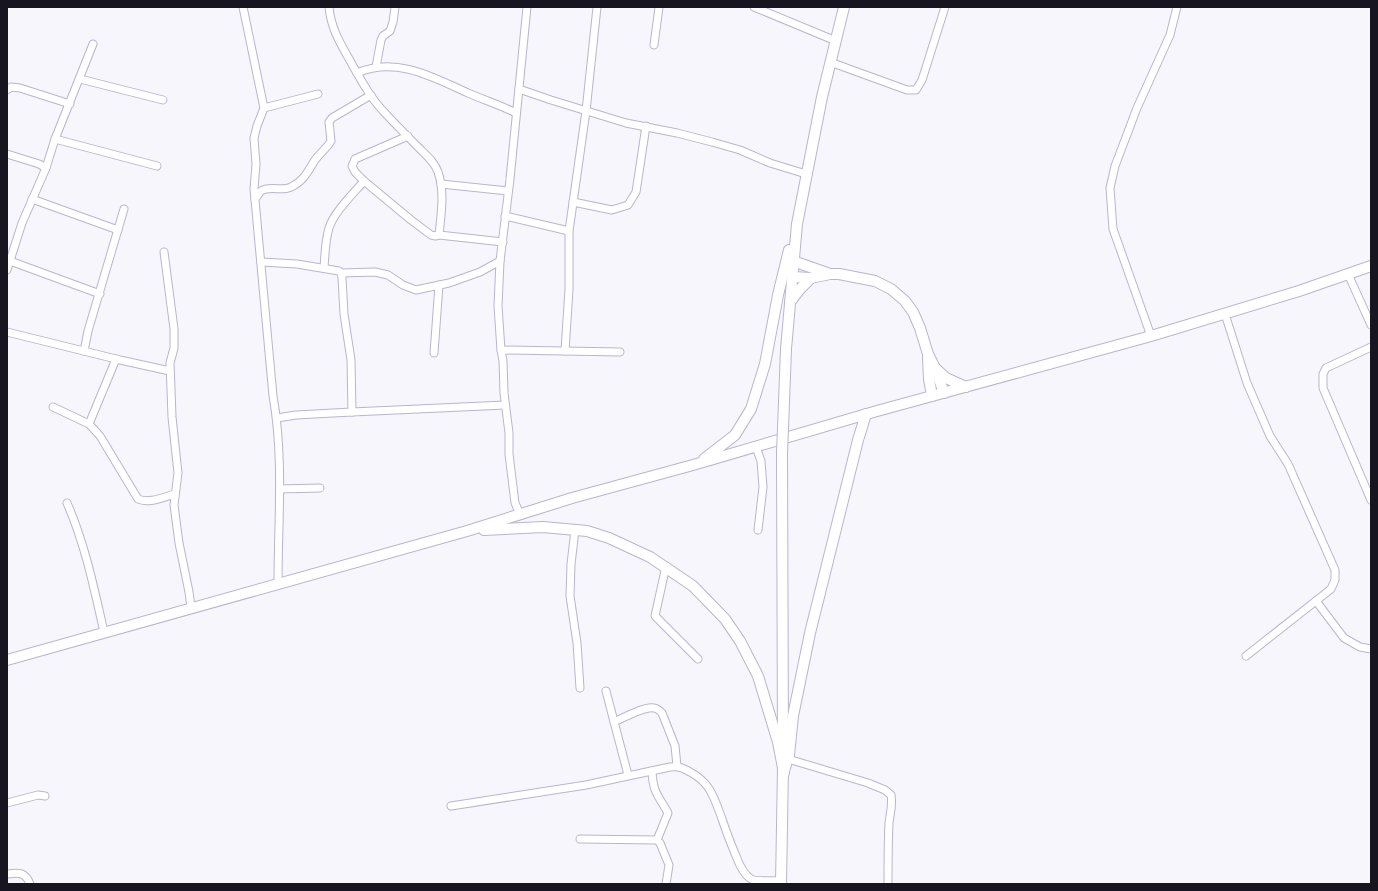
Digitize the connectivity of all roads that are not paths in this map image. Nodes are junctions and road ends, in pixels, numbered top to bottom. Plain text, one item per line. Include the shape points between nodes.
1 (243, 7) edge
2 (329, 7) edge
3 (395, 7) edge
4 (527, 7) edge
5 (597, 7) edge
6 (659, 7) edge
7 (754, 7) edge
8 (844, 7) edge
9 (946, 7) edge
10 (1177, 7) edge
11 (836, 41) junction
12 (93, 44) dead end
13 (654, 45) dead end
14 (830, 62) junction
15 (376, 67) junction
16 (357, 73) junction
17 (80, 79) junction
18 (519, 89) junction
19 (7, 90) edge
20 (318, 94) dead end
21 (371, 95) junction
22 (163, 100) dead end
23 (70, 104) junction
24 (264, 108) junction
25 (586, 111) junction
26 (516, 113) junction
27 (646, 126) junction
28 (408, 136) junction
29 (55, 139) junction
30 (7, 154) edge
31 (157, 166) dead end
32 (46, 168) junction
33 (806, 174) junction
34 (364, 181) junction
35 (442, 184) junction
36 (508, 192) junction
37 (32, 199) junction
38 (255, 199) junction
39 (573, 202) junction
40 (124, 210) dead end
41 (505, 216) junction
42 (797, 224) junction
43 (118, 230) junction
44 (569, 231) junction
45 (439, 235) junction
46 (503, 242) junction
47 (164, 252) dead end
48 (10, 261) junction
49 (500, 261) junction
50 (793, 261) junction
51 (261, 262) junction
52 (1371, 266) edge
53 (324, 268) junction
54 (7, 270) edge
55 (341, 273) junction
56 (830, 274) junction
57 (1348, 274) junction
58 (793, 277) junction
59 (811, 278) junction
60 (439, 285) junction
61 (100, 294) junction
62 (790, 302) junction
63 (1225, 314) junction
64 (1371, 324) edge
65 (7, 332) edge
66 (1150, 336) junction
67 (1371, 347) edge
68 (501, 350) junction
69 (84, 351) junction
70 (564, 351) junction
71 (620, 352) dead end
72 (434, 353) dead end
73 (928, 354) junction
74 (116, 359) junction
75 (935, 368) junction
76 (170, 371) junction
77 (966, 387) junction
78 (944, 393) junction
79 (932, 396) junction
80 (506, 405) junction
81 (53, 407) dead end
82 (352, 412) junction
83 (866, 414) junction
84 (276, 418) junction
85 (89, 424) junction
86 (756, 447) junction
87 (694, 465) junction
88 (320, 488) dead end
89 (280, 489) junction
90 (175, 494) junction
91 (1371, 500) edge
92 (67, 503) dead end
93 (520, 514) junction
94 (467, 530) junction
95 (575, 530) junction
96 (758, 530) dead end
97 (666, 566) junction
98 (278, 584) junction
99 (1316, 601) junction
100 (191, 608) junction
101 (104, 632) junction
102 (1371, 649) edge
103 (1246, 656) dead end
104 (698, 659) dead end
105 (7, 660) edge
106 (580, 688) dead end
107 (606, 691) dead end
108 (614, 722) junction
109 (788, 759) junction
110 (677, 766) junction
111 (652, 771) junction
112 (784, 772) junction
113 (628, 775) junction
114 (45, 796) dead end
115 (7, 803) edge
116 (451, 806) dead end
117 (580, 839) dead end
118 (657, 840) junction
119 (7, 874) edge
120 (781, 882) edge
121 (30, 884) edge
122 (666, 884) edge
123 (888, 884) edge

1 - 24 street
2 - 16 street via 339,42
3 - 15 street via 390,31 381,40
4 - 18 street
5 - 25 street
6 - 13 street
7 - 11 street
8 - 11 main road
9 - 14 street via 922,80 916,90 907,90
10 - 66 street via 1170,35 1137,108 1115,166 1110,188 1113,229
11 - 14 main road
12 - 17 street
14 - 33 main road
15 - 16 street
15 - 26 street via 415,70
16 - 21 street
17 - 22 street
17 - 23 street
18 - 25 street
18 - 26 street
19 - 23 street via 11,87 20,88
20 - 24 street
21 - 28 street
21 - 38 street via 332,118 329,122 332,141 301,181 290,188 269,188 261,191
23 - 29 street
24 - 38 street via 254,138
25 - 27 street
25 - 39 street
26 - 36 street
27 - 33 street via 740,150
27 - 39 street via 636,192 628,204 612,210
28 - 34 street via 355,158 352,166
28 - 35 street via 438,170
29 - 31 street
29 - 32 street
30 - 32 street
32 - 37 street
33 - 42 main road
34 - 45 street via 431,235
34 - 53 street via 336,214 329,227
35 - 36 street
35 - 45 street
36 - 41 street
37 - 43 street
37 - 48 street
38 - 51 street
39 - 44 street
40 - 43 street
41 - 44 street
41 - 46 street
42 - 50 main road
42 - 87 main road via 783,273 765,364 751,409 735,435
43 - 61 street
44 - 70 street via 569,289
45 - 46 street
46 - 49 street
47 - 76 street via 174,329
48 - 54 street
48 - 61 street
49 - 60 street via 480,272
49 - 68 street via 498,306
50 - 56 main road
50 - 58 main road
51 - 53 street
51 - 84 street
52 - 57 main road
53 - 55 street
55 - 60 street via 375,272 388,275 416,290
55 - 82 street via 344,314 350,345
56 - 59 main road
56 - 73 main road via 858,277 891,289 913,312
57 - 63 main road
57 - 64 street
58 - 59 main road
58 - 62 main road
59 - 62 main road
60 - 72 street
61 - 69 street
62 - 112 main road, bridge via 782,453
63 - 66 main road
63 - 99 street via 1248,383 1270,436 1288,464 1335,570 1335,580 1331,589
65 - 69 street
66 - 77 main road
67 - 91 street via 1326,368 1323,374 1323,388
68 - 70 street
68 - 80 street
69 - 74 street
70 - 71 street
73 - 75 main road
73 - 79 main road
74 - 76 street
74 - 85 street
75 - 77 main road via 946,378
75 - 78 main road
76 - 90 street via 178,473
77 - 78 main road
78 - 79 main road
79 - 83 main road
80 - 82 street
80 - 93 street via 513,488
81 - 85 street
82 - 84 street
83 - 86 main road
83 - 109 main road via 810,634 793,716
84 - 89 street
85 - 90 street via 100,436 138,499 151,500
86 - 87 main road
86 - 96 street via 762,461 763,487
87 - 93 main road
88 - 89 street
89 - 98 street
90 - 100 street via 175,515
92 - 101 street via 88,564
93 - 94 main road
94 - 95 main road via 543,527
94 - 98 main road
95 - 97 main road via 610,538
95 - 106 street via 570,596
97 - 104 street via 655,616
97 - 112 main road via 712,604 740,641 758,676 778,742
98 - 100 main road
99 - 102 street via 1344,638 1360,647
99 - 103 street
100 - 101 main road
101 - 105 main road
107 - 108 street
108 - 110 street via 647,709 658,710 675,746
108 - 113 street
109 - 112 main road
109 - 123 street via 868,783 892,795
110 - 111 street
110 - 120 street via 699,777 716,799 739,863 746,875 756,881
111 - 113 street
111 - 118 street via 652,785 668,813
112 - 120 main road
113 - 116 street via 586,785
114 - 115 street via 38,795
117 - 118 street
118 - 122 street via 669,866
119 - 121 street via 22,874 28,878

